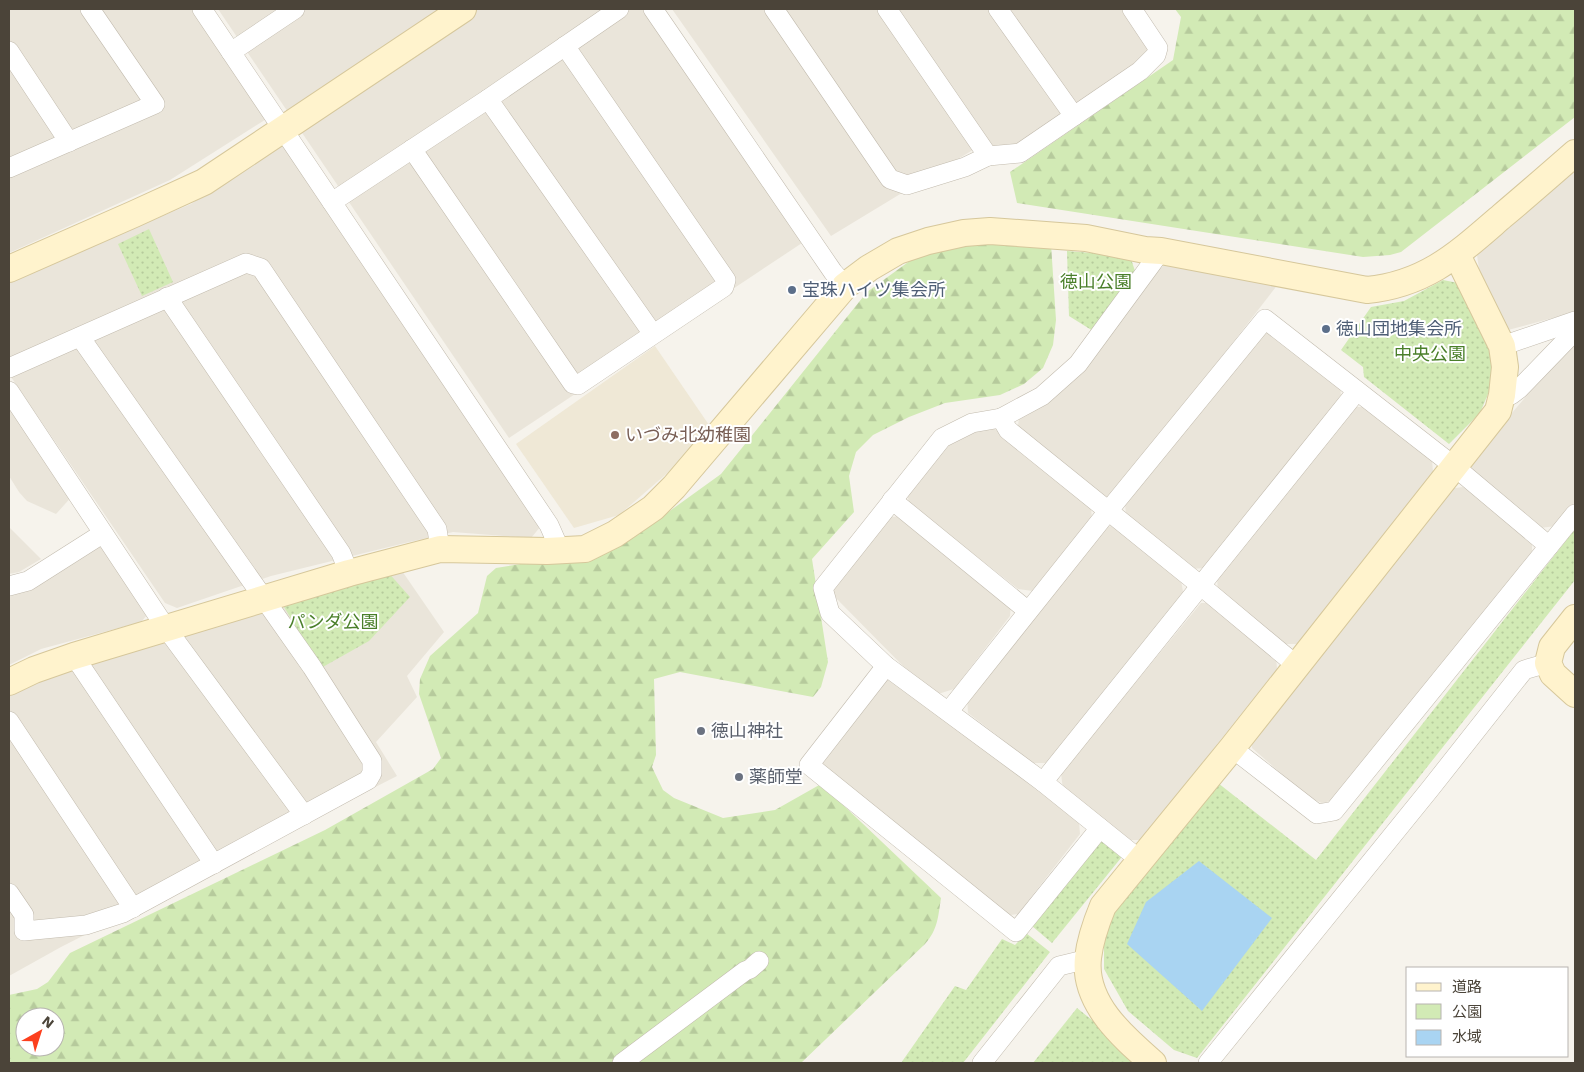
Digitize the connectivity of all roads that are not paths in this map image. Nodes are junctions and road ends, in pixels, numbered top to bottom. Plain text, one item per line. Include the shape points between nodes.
1 (90, 9) edge
2 (202, 9) edge
3 (295, 9) edge
4 (462, 9) edge
5 (619, 9) edge
6 (653, 9) edge
7 (774, 9) edge
8 (887, 9) edge
9 (998, 9) edge
10 (1132, 9) edge
11 (566, 46) junction
12 (9, 51) edge
13 (231, 52) junction
14 (488, 99) junction
15 (1074, 116) junction
16 (282, 130) junction
17 (68, 142) junction
18 (412, 148) junction
19 (1575, 153) edge
20 (988, 156) junction
21 (9, 168) edge
22 (332, 202) junction
23 (1161, 252) junction
24 (1457, 255) junction
25 (9, 269) edge
26 (845, 286) junction
27 (167, 297) junction
28 (1575, 321) edge
29 (1575, 331) edge
30 (653, 334) junction
31 (80, 336) junction
32 (1502, 346) junction
33 (9, 368) edge
34 (9, 391) edge
35 (1357, 391) junction
36 (1502, 395) junction
37 (1001, 418) junction
38 (1455, 466) junction
39 (892, 500) junction
40 (1109, 510) junction
41 (1575, 514) edge
42 (102, 534) junction
43 (1549, 546) junction
44 (440, 549) junction
45 (560, 550) junction
46 (349, 573) junction
47 (1200, 585) junction
48 (9, 586) edge
49 (263, 599) junction
50 (1028, 611) junction
51 (1575, 618) edge
52 (166, 628) junction
53 (74, 656) junction
54 (1548, 662) junction
55 (1296, 665) junction
56 (886, 666) junction
57 (9, 682) edge
58 (1575, 694) edge
59 (949, 711) junction
60 (9, 721) edge
61 (1232, 748) junction
62 (1043, 782) junction
63 (304, 815) junction
64 (1100, 828) junction
65 (1140, 860) junction
66 (214, 864) junction
67 (9, 893) edge
68 (133, 908) junction
69 (17, 930) edge
70 (1088, 959) junction
71 (759, 961) dead end
72 (622, 1063) edge
73 (982, 1063) edge
74 (1153, 1063) edge
75 (1208, 1063) edge

1 - 17 street via 155,104
2 - 13 street
3 - 13 street
4 - 16 street
5 - 11 street
6 - 26 street
7 - 20 street via 890,179 907,185 965,167
8 - 20 street
9 - 15 street
10 - 15 street via 1158,48 1156,55 1140,71
11 - 14 street
11 - 30 street via 726,280 724,287
12 - 17 street
13 - 16 street
14 - 18 street
14 - 30 street
15 - 20 street via 1020,152
16 - 22 street
16 - 25 street via 204,182
17 - 21 street
18 - 22 street
18 - 30 street via 573,384 578,385
19 - 24 street
22 - 45 street via 549,525
23 - 24 street via 1367,290 1402,283
23 - 26 street via 1086,238 990,231 964,233 898,251
23 - 37 street via 1078,364 1042,396
24 - 32 street
26 - 45 street via 674,488 653,508 615,534 585,549
27 - 31 street
27 - 44 street via 246,264 260,268 437,529
27 - 46 street via 341,553
28 - 32 street
29 - 36 street via 1519,389 1511,395
31 - 33 street
31 - 49 street
32 - 36 street via 1505,367
34 - 42 street
35 - 38 street
35 - 40 street via 1265,319
35 - 47 street
36 - 38 street via 1498,411
37 - 39 street via 972,423 942,438
37 - 40 street via 1008,430
38 - 43 street
38 - 55 street
39 - 50 street
39 - 56 street via 822,588 830,614
40 - 47 street
40 - 50 street
41 - 43 street
42 - 48 street via 28,581
42 - 52 street
43 - 61 street via 1334,811 1317,814
44 - 45 street
44 - 46 street
46 - 49 street
47 - 55 street
47 - 62 street
49 - 52 street
49 - 63 street via 312,667 372,761 368,780
50 - 59 street
51 - 54 street via 1552,647
52 - 53 street
52 - 63 street
53 - 57 street
53 - 66 street
54 - 58 street via 1554,674
54 - 75 street via 1524,670
55 - 61 street
56 - 59 street
56 - 64 street via 809,765 1016,932
59 - 62 street
60 - 68 street
61 - 65 street
62 - 64 street
63 - 66 street
64 - 65 street
65 - 70 street via 1103,906 1094,928
66 - 68 street
67 - 69 street via 24,915
68 - 69 street via 86,925
70 - 73 street via 1059,966
70 - 74 street via 1094,996 1103,1012
71 - 72 street

